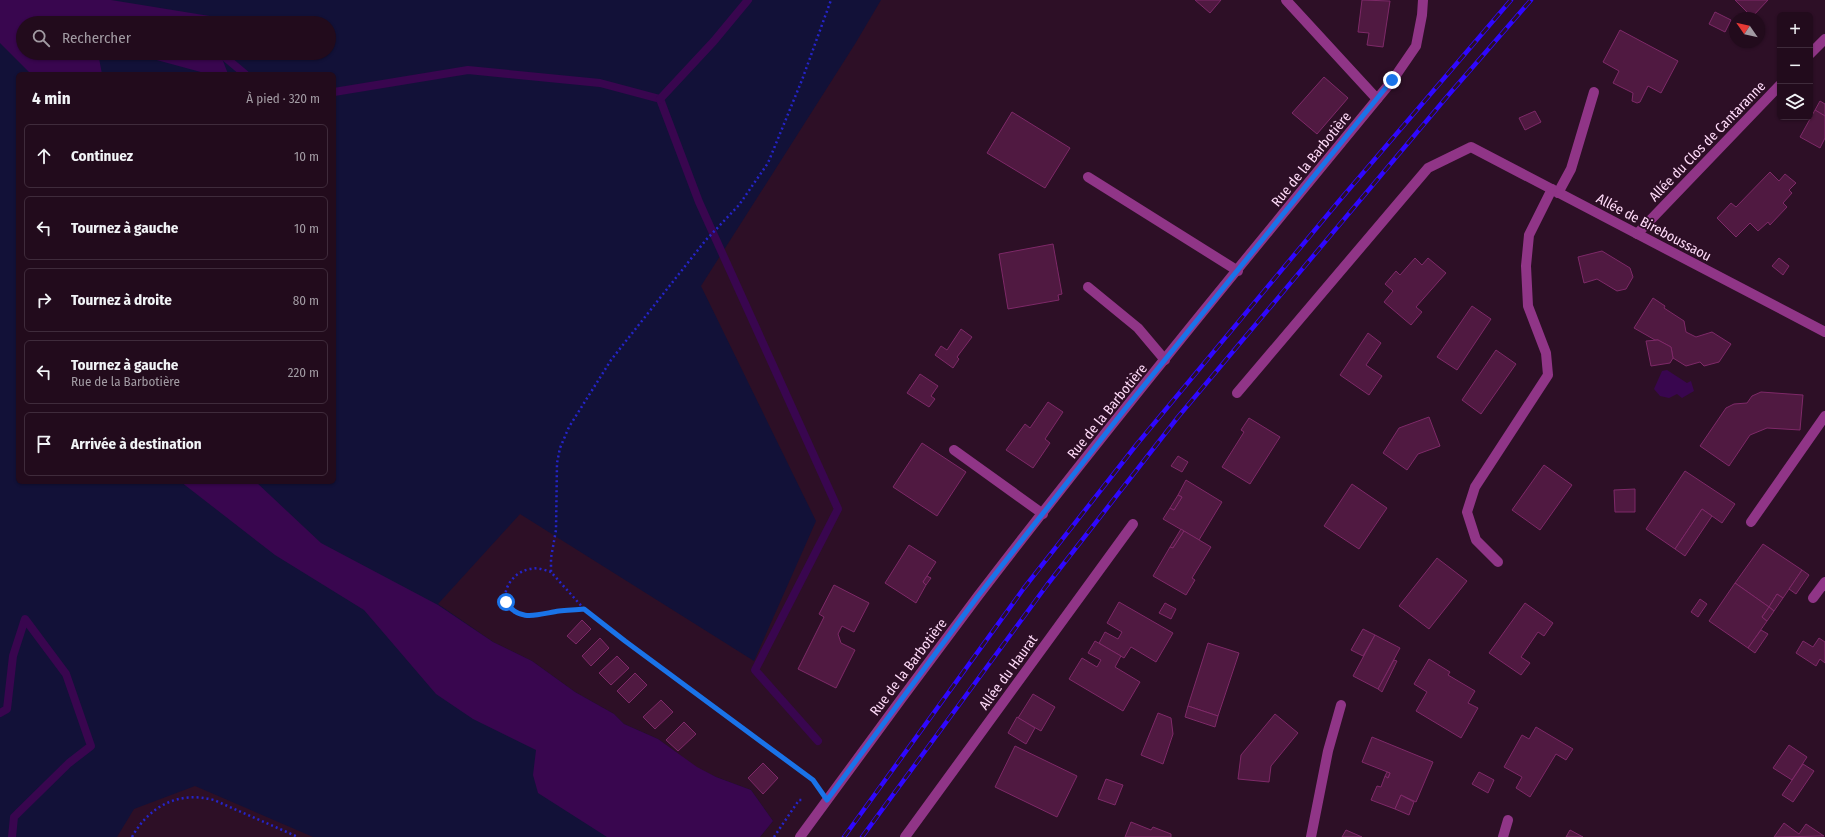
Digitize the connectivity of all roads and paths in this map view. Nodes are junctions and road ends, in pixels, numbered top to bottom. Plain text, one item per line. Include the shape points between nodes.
1 (831, 0) edge
2 (1286, 0) edge
3 (1423, 0) edge
4 (1825, 39) edge
5 (1813, 51) edge
6 (1777, 88) edge
7 (1594, 92) dead end
8 (1377, 99) junction
9 (1088, 177) dead end
10 (1555, 191) junction
11 (1637, 234) junction
12 (1238, 271) junction
13 (1088, 287) dead end
14 (1825, 332) edge
15 (1165, 360) junction
16 (1237, 393) dead end
17 (1825, 416) edge
18 (954, 450) dead end
19 (1043, 514) junction
20 (1751, 522) dead end
21 (1133, 524) dead end
22 (1498, 562) dead end
23 (551, 572) junction
24 (1825, 582) edge
25 (1814, 598) dead end
26 (584, 609) junction
27 (1341, 705) dead end
28 (827, 800) junction
29 (1508, 820) dead end
30 (132, 837) edge
31 (298, 837) edge
32 (800, 837) edge
33 (905, 837) edge
34 (1311, 837) edge
35 (1503, 837) edge

1 - 23 path via 768,163 753,187 705,241 611,360 569,428 560,448 557,463 556,530
2 - 8 street
3 - 8 street, Rue de la Barbotière via 1416,46
4 - 5 street
6 - 11 street, Allée du Clos de Cantaranne
7 - 10 street via 1572,169
8 - 12 street, Rue de la Barbotière
9 - 12 street
10 - 11 street, Allée de Bireboussaou
10 - 16 street, Allée de Bireboussaou via 1471,147 1428,168
10 - 22 street via 1529,235 1526,266 1528,306 1546,353 1548,375 1475,487 1467,512 1476,540
11 - 14 street, Allée de Bireboussaou
12 - 15 street, Rue de la Barbotière
13 - 15 street via 1138,328
15 - 19 street, Rue de la Barbotière
17 - 20 street
18 - 19 street
19 - 28 street, Rue de la Barbotière via 978,596
21 - 33 street, Allée du Haurat
23 - 26 path
23 - 26 path via 530,569 511,579 504,593 509,608 524,616
24 - 25 street
26 - 28 path via 813,780
27 - 34 street via 1328,751
28 - 32 street, Rue de la Barbotière
29 - 35 street
30 - 31 path via 154,811 171,800 200,796

